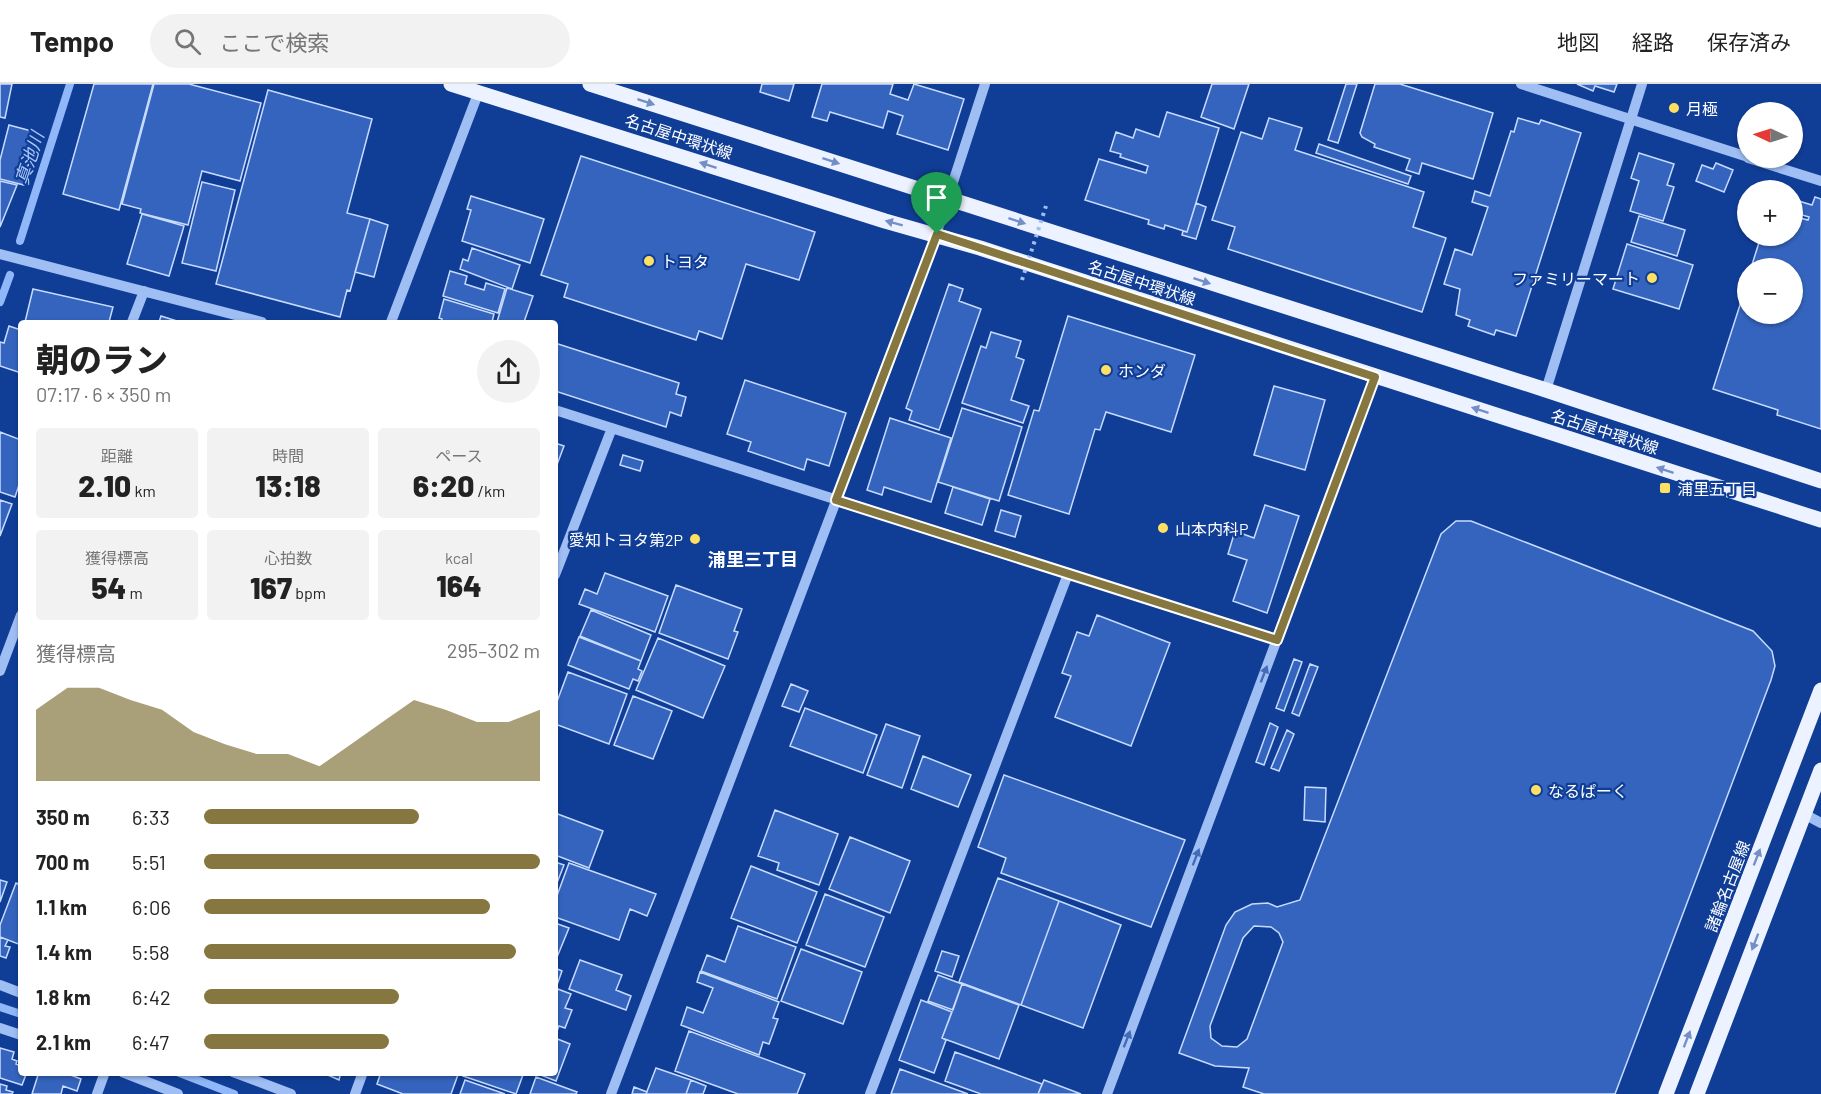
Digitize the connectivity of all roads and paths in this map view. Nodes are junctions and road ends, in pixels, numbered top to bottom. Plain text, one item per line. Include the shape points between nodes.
1 (451, 84) edge
2 (590, 84) edge
3 (985, 84) edge
4 (1521, 84) edge
5 (1642, 84) edge
6 (479, 92) junction
7 (1631, 120) junction
8 (1737, 154) edge
9 (1781, 168) edge
10 (1821, 181) edge
11 (947, 198) junction
12 (1046, 206) dead end
13 (937, 234) junction
14 (0, 254) edge
15 (1022, 280) dead end
16 (144, 291) junction
17 (133, 320) edge
18 (254, 320) edge
19 (392, 320) edge
20 (1375, 377) junction
21 (1546, 390) junction
22 (558, 411) edge
23 (612, 428) junction
24 (1821, 481) edge
25 (836, 500) junction
26 (1821, 520) edge
27 (558, 566) edge
28 (1068, 574) junction
29 (18, 623) edge
30 (1277, 640) junction
31 (0, 671) edge
32 (1821, 690) edge
33 (1821, 770) edge
34 (1804, 814) junction
35 (1821, 823) edge
36 (0, 985) edge
37 (18, 992) edge
38 (0, 1028) edge
39 (18, 1034) edge
40 (104, 1076) edge
41 (132, 1076) edge
42 (244, 1076) edge
43 (362, 1076) edge
44 (97, 1094) edge
45 (178, 1094) edge
46 (291, 1094) edge
47 (355, 1094) edge
48 (611, 1094) edge
49 (870, 1094) edge
50 (1107, 1094) edge
51 (1666, 1094) edge
52 (1697, 1094) edge

1 - 6 main road, 名古屋中環状線
2 -> 11 main road, 名古屋中環状線
3 - 11 street
4 - 7 street
5 - 7 street
13 -> 6 main road, 名古屋中環状線
6 - 19 street
7 - 8 street
7 - 21 street
9 - 10 street
11 - 13 street
11 -> 21 main road, 名古屋中環状線
12 - 15 path, bridge
13 - 20 main road, 名古屋中環状線
13 - 25 street
14 - 16 street
16 - 17 street
16 - 18 street
26 -> 20 main road, 名古屋中環状線
20 - 30 street
21 - 24 main road, 名古屋中環状線
22 - 23 street
23 - 25 street
23 - 27 street
25 - 28 street
25 - 48 street
28 - 30 street
28 - 49 street
29 - 31 street
50 -> 30 street
51 -> 32 main road, 諸輪名古屋線
33 - 34 main road
34 - 35 street
34 -> 52 main road
36 - 37 street
38 - 39 street
40 - 44 street
41 - 45 street
42 - 46 street
43 - 47 street

